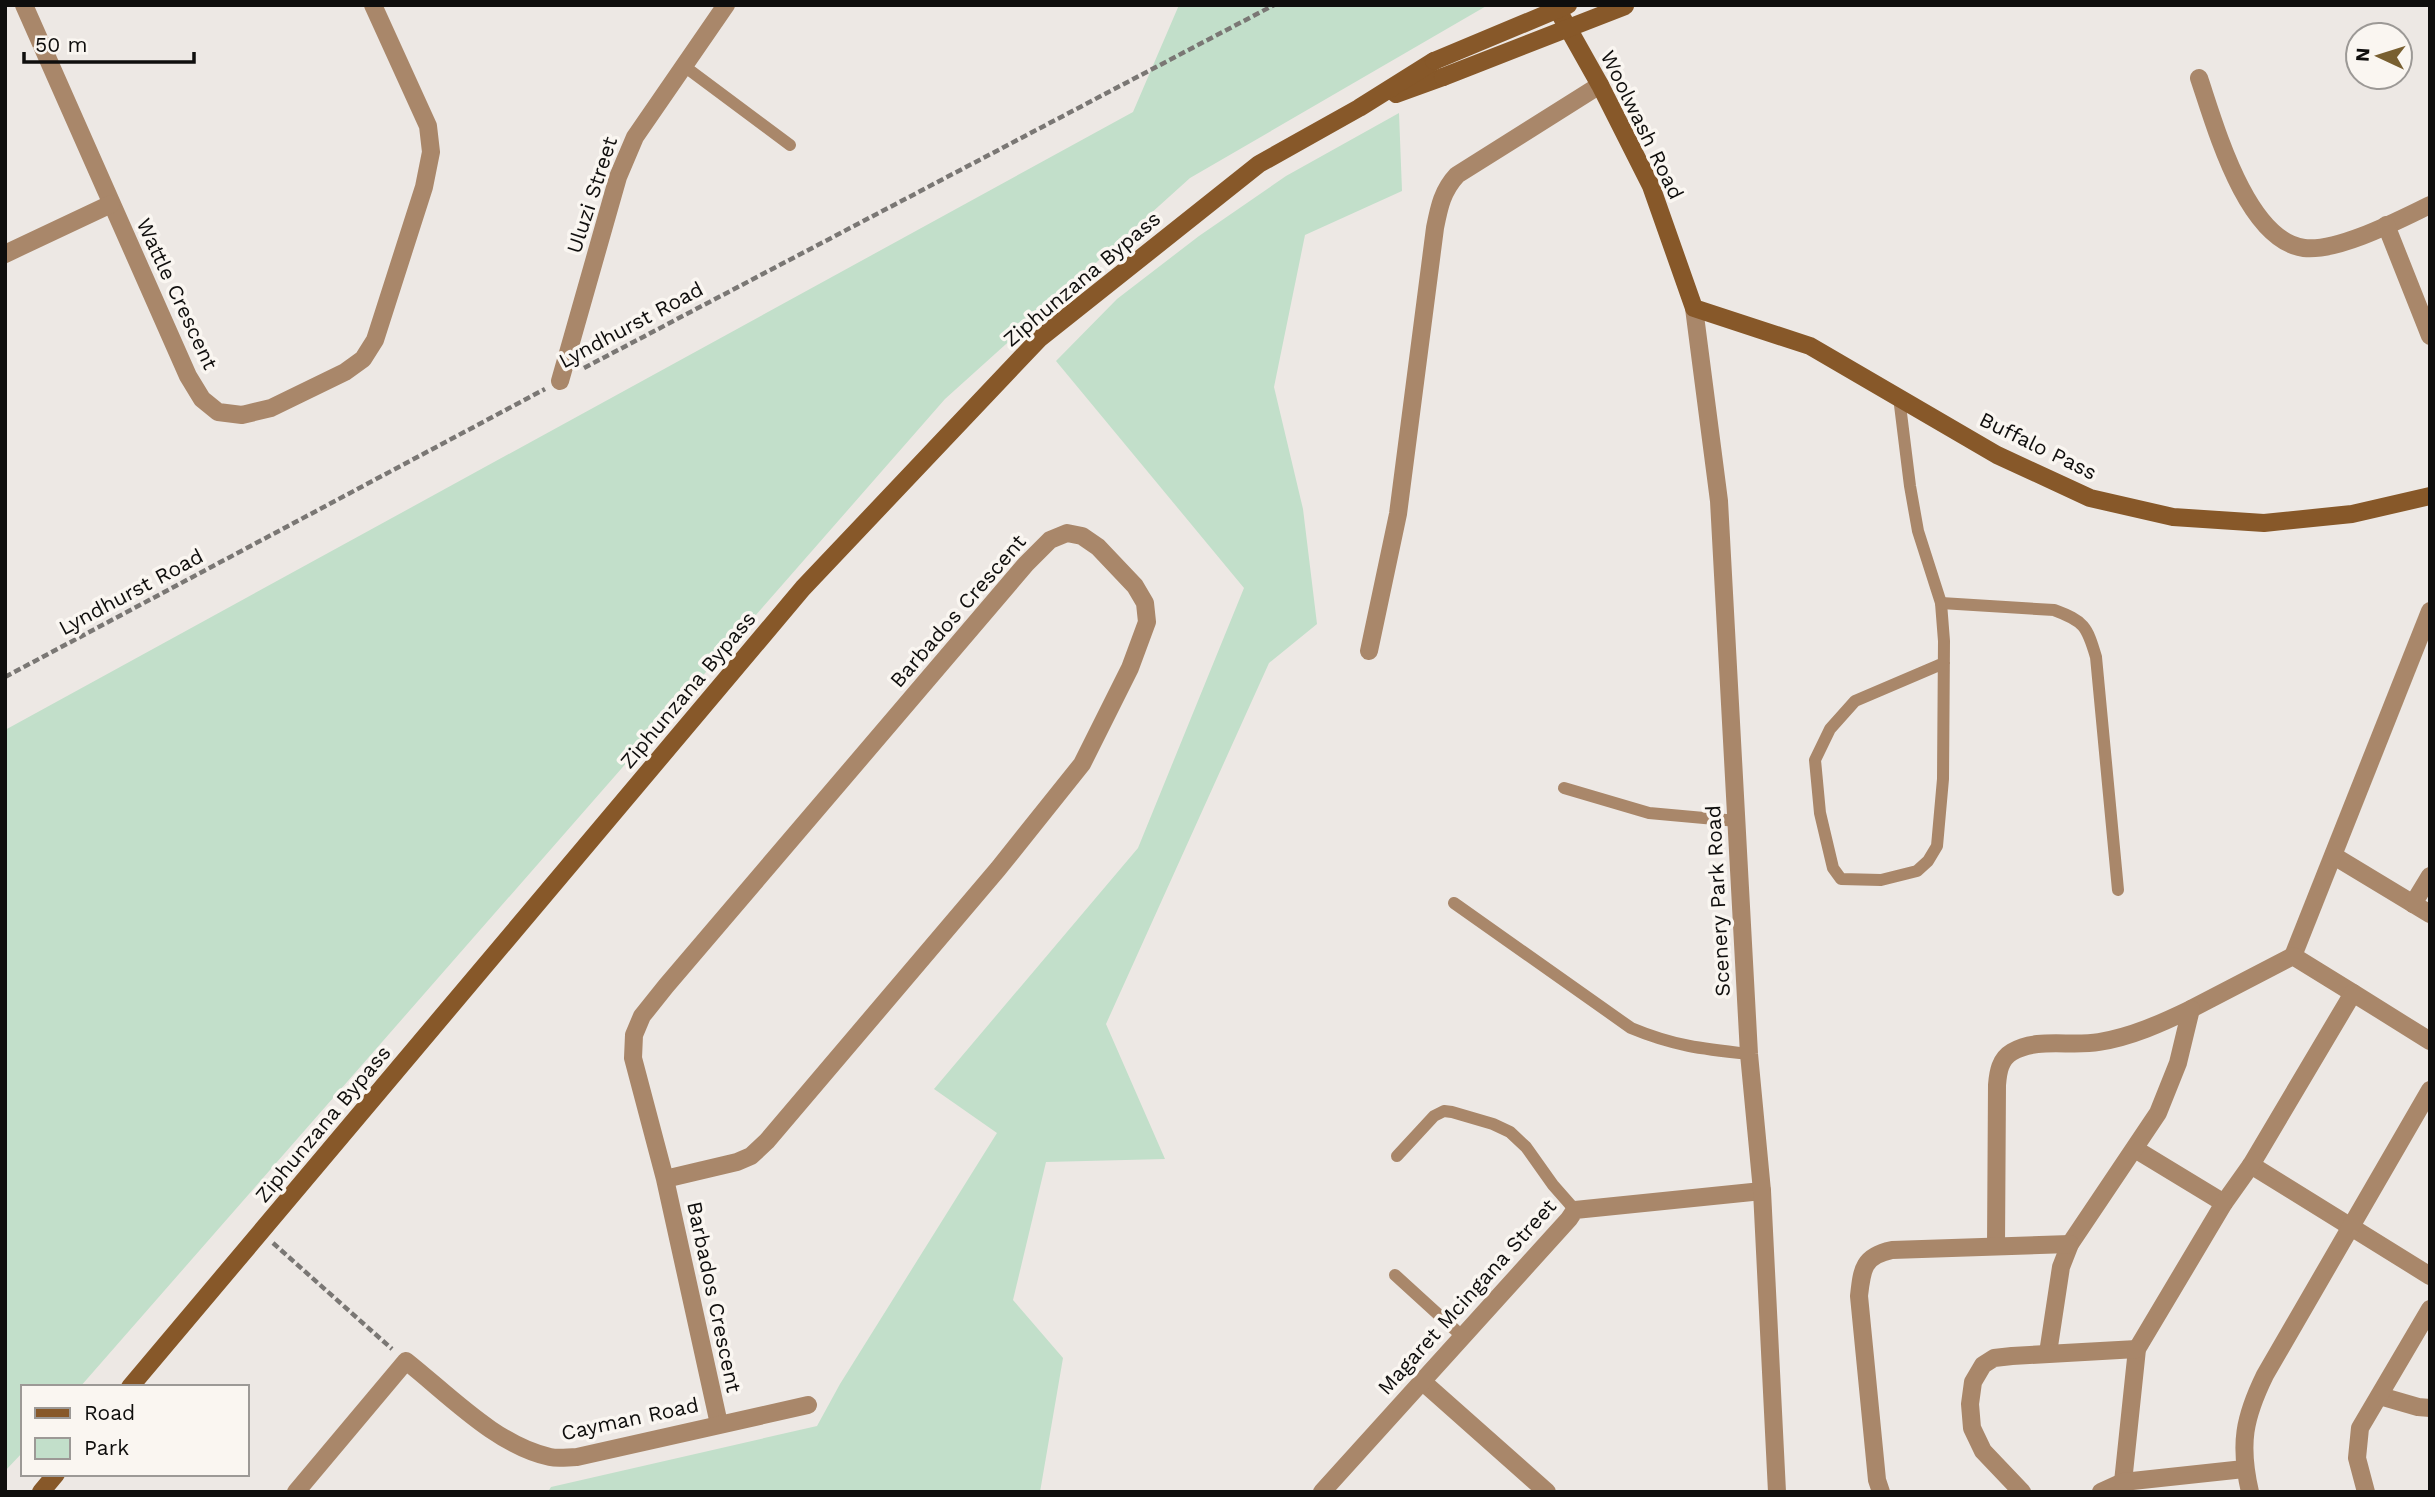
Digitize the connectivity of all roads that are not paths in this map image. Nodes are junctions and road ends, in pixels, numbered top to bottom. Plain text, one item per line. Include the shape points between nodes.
1 (24, 5) edge
2 (726, 5) edge
3 (1555, 5) edge
4 (1568, 5) edge
5 (376, 6) edge
6 (1627, 6) edge
7 (684, 66) junction
8 (1438, 69) junction
9 (2199, 78) dead end
10 (1600, 85) junction
11 (790, 145) dead end
12 (111, 204) junction
13 (2430, 205) edge
14 (2386, 225) junction
15 (5, 254) edge
16 (1694, 308) junction
17 (2430, 336) edge
18 (560, 381) road end
19 (1899, 397) junction
20 (2430, 496) edge
21 (1941, 603) junction
22 (2430, 611) edge
23 (1369, 651) dead end
24 (1944, 663) junction
25 (1564, 788) dead end
26 (1737, 821) junction
27 (2334, 856) junction
28 (2430, 876) edge
29 (2118, 890) dead end
30 (1454, 903) dead end
31 (2413, 904) junction
32 (2430, 914) edge
33 (2293, 956) junction
34 (2353, 993) junction
35 (2191, 1009) junction
36 (2430, 1041) edge
37 (1749, 1054) junction
38 (2430, 1090) edge
39 (2135, 1149) junction
40 (1397, 1156) dead end
41 (2251, 1165) junction
42 (665, 1179) junction
43 (1762, 1191) junction
44 (2224, 1203) junction
45 (1575, 1210) junction
46 (2350, 1226) junction
47 (2070, 1244) junction
48 (1996, 1246) junction
49 (1395, 1275) dead end
50 (2430, 1276) edge
51 (2430, 1310) edge
52 (1462, 1337) junction
53 (2137, 1349) junction
54 (2048, 1353) junction
55 (1423, 1382) junction
56 (132, 1385) edge
57 (2380, 1396) junction
58 (808, 1405) dead end
59 (2430, 1408) edge
60 (719, 1424) junction
61 (2244, 1469) junction
62 (54, 1476) edge
63 (2123, 1482) junction
64 (41, 1492) edge
65 (296, 1492) edge
66 (1322, 1492) edge
67 (1546, 1492) edge
68 (1777, 1492) edge
69 (1881, 1492) edge
70 (2022, 1492) edge
71 (2101, 1492) edge
72 (2250, 1492) edge
73 (2367, 1492) edge

1 - 12 street, Wattle Crescent
2 - 7 street, Uluzi Street
3 - 10 main road, Woolwash Road
4 - 8 main road, bridge
5 - 12 street, Wattle Crescent via 428,126 431,152 398,271 375,340 363,359 271,408 242,415 218,412 202,399 187,376
6 - 8 main road, bridge
7 - 11 lane
7 - 18 street, Uluzi Street via 635,137 618,177
8 - 56 main road, Ziphunzana Bypass via 1259,164 1039,339 803,589
9 - 14 street via 2249,201 2286,243 2305,248 2330,246
10 - 16 main road, Woolwash Road via 1651,186
10 - 23 street via 1475,162 1447,185 1435,228 1398,514
12 - 15 street
13 - 14 street
14 - 17 street
16 - 19 main road, Buffalo Pass via 1810,346
16 - 26 street, Scenery Park Road via 1719,501
19 - 20 main road, Buffalo Pass via 1997,455 2090,498 2173,517 2263,523 2351,514
19 - 21 lane via 1918,531
21 - 24 lane
21 - 29 lane via 2054,611 2088,630 2096,657
22 - 27 street
24 - 24 lane via 1937,846 1917,871 1881,880 1841,879 1833,868 1820,813 1815,760 1830,729 1856,701
25 - 26 lane via 1649,813
26 - 37 street, Scenery Park Road
27 - 31 street
27 - 33 street
28 - 31 street
30 - 37 lane via 1631,1028 1696,1048
31 - 32 street
33 - 34 street
33 - 35 street
34 - 36 street
34 - 41 street
35 - 39 street via 2178,1063 2158,1113
35 - 48 street via 2114,1040 2031,1045 2004,1058 1997,1085
37 - 43 street, Scenery Park Road
38 - 46 street
39 - 44 street
39 - 47 street
40 - 45 lane via 1444,1111 1493,1124 1525,1147
41 - 44 street
41 - 46 street
42 - 42 street, Barbados Crescent via 633,1058 634,1035 642,1016 1027,564 1050,540 1067,533 1082,536 1135,586 1145,603 1147,622 1130,668 1082,764 767,1142 737,1162
42 - 60 street, Barbados Crescent
43 - 45 street, Magaret Mcingana Street
43 - 68 street, Scenery Park Road
44 - 53 street
45 - 52 street, Magaret Mcingana Street
46 - 50 street
46 - 61 street via 2250,1406
47 - 48 street
47 - 54 street via 2061,1268
48 - 69 street via 1892,1250 1867,1260 1860,1296
49 - 52 lane
51 - 57 street
52 - 55 street, Magaret Mcingana Street
53 - 54 street
53 - 63 street
54 - 70 street via 1994,1358 1983,1365 1973,1382 1972,1428 1983,1451
55 - 66 street, Magaret Mcingana Street
55 - 67 street
57 - 59 street
57 - 73 street via 2360,1428 2357,1443
58 - 60 street, Cayman Road
60 - 65 street, Cayman Road via 577,1457 553,1458 494,1432 406,1361
61 - 63 street
61 - 72 street
62 - 64 main road
63 - 71 street

